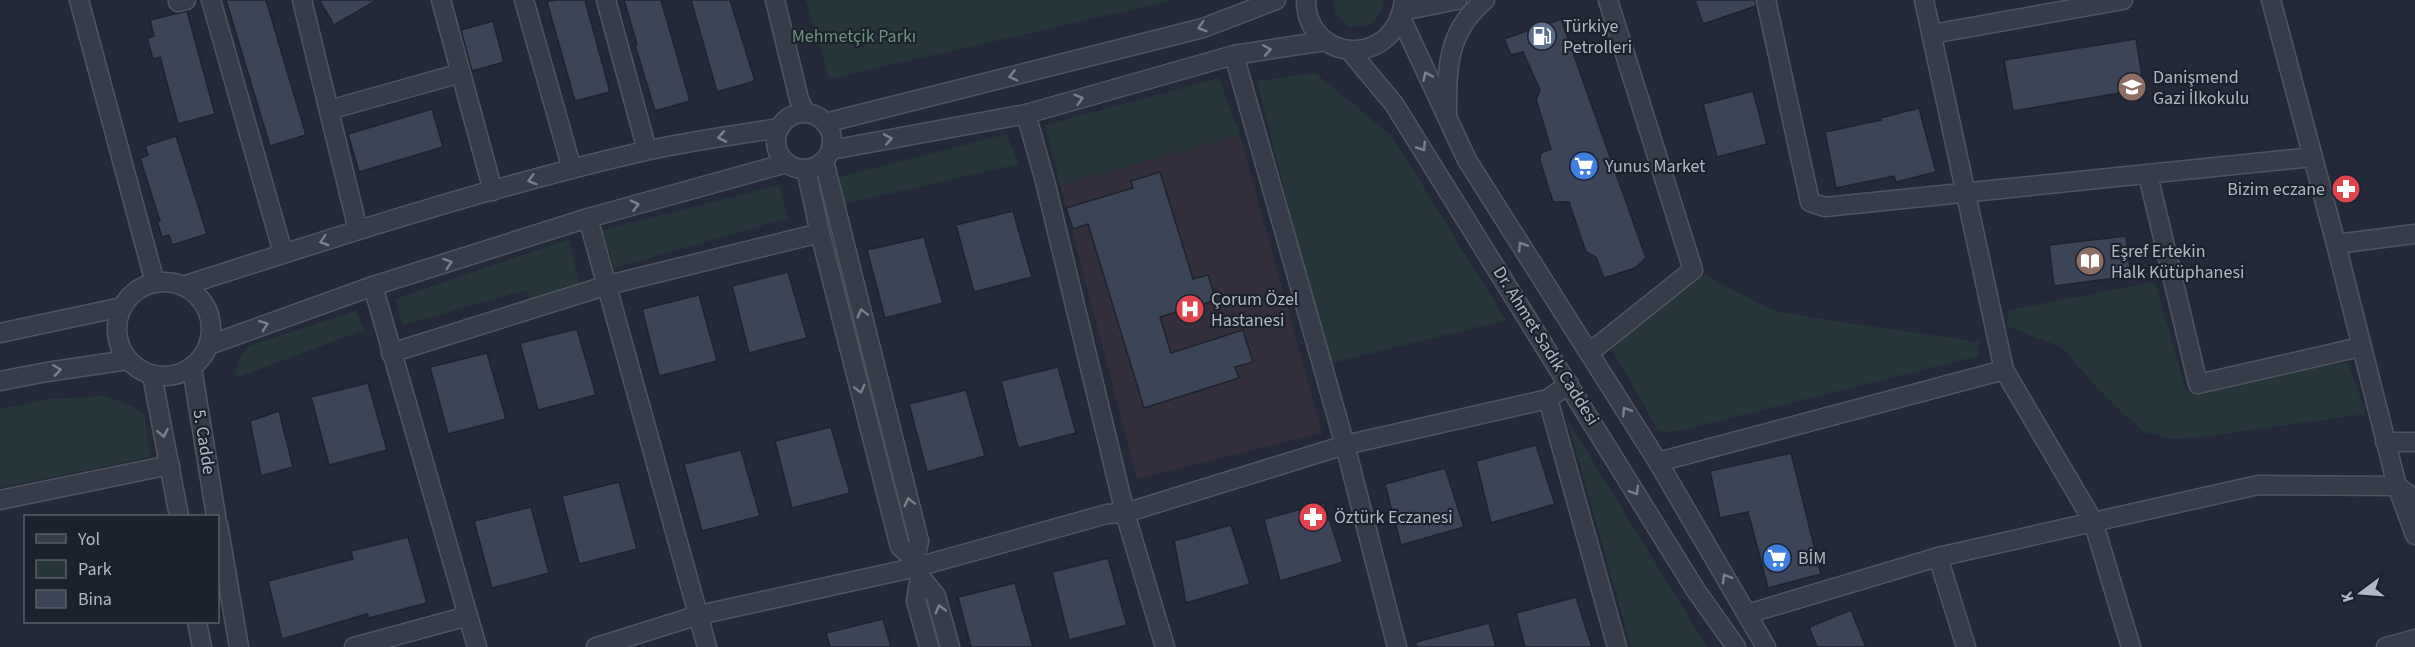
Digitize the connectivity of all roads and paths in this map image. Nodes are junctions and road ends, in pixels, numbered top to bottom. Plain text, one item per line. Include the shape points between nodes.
1 (79, 0) edge
2 (211, 0) edge
3 (302, 0) edge
4 (441, 0) edge
5 (524, 0) edge
6 (606, 0) edge
7 (775, 0) edge
8 (1276, 0) edge
9 (1306, 0) edge
10 (1457, 0) edge
11 (1485, 0) edge
12 (1608, 0) edge
13 (1766, 0) edge
14 (1924, 0) edge
15 (2123, 0) edge
16 (2271, 0) edge
17 (1402, 10) edge
18 (1932, 34) junction
19 (1326, 41) junction
20 (1349, 50) junction
21 (1234, 55) junction
22 (461, 73) junction
23 (328, 110) junction
24 (805, 113) junction
25 (1026, 114) junction
26 (1447, 121) junction
27 (825, 123) junction
28 (780, 128) junction
29 (647, 150) junction
30 (827, 155) junction
31 (2313, 157) junction
32 (787, 164) junction
33 (572, 170) junction
34 (806, 170) junction
35 (2148, 175) junction
36 (493, 191) junction
37 (1967, 191) junction
38 (588, 218) junction
39 (358, 230) junction
40 (820, 233) junction
41 (2415, 234) edge
42 (2336, 244) junction
43 (283, 254) junction
44 (155, 282) junction
45 (608, 285) junction
46 (183, 286) junction
47 (374, 286) junction
48 (122, 307) junction
49 (0, 333) edge
50 (209, 345) junction
51 (2360, 347) junction
52 (391, 353) junction
53 (1590, 353) junction
54 (128, 360) junction
55 (192, 368) junction
56 (2004, 370) junction
57 (152, 375) junction
58 (0, 381) edge
59 (1569, 384) junction
60 (1548, 399) junction
61 (2385, 442) junction
62 (2415, 442) edge
63 (1345, 445) junction
64 (1658, 462) junction
65 (170, 465) junction
66 (2397, 486) junction
67 (2415, 499) edge
68 (0, 500) edge
69 (1125, 513) junction
70 (179, 515) edge
71 (216, 515) edge
72 (2092, 521) junction
73 (219, 530) edge
74 (2415, 534) edge
75 (1938, 557) junction
76 (917, 567) junction
77 (1747, 614) junction
78 (699, 615) junction
79 (468, 616) junction
80 (197, 623) edge
81 (2415, 639) edge
82 (202, 647) edge
83 (239, 647) edge
84 (354, 647) edge
85 (477, 647) edge
86 (596, 647) edge
87 (707, 647) edge
88 (929, 647) edge
89 (950, 647) edge
90 (1166, 647) edge
91 (1397, 647) edge
92 (1617, 647) edge
93 (1736, 647) edge
94 (1766, 647) edge
95 (1966, 647) edge
96 (2131, 647) edge
97 (2386, 647) edge

1 - 44 street
2 - 43 street
3 - 23 street
4 - 22 street
5 - 33 street
6 - 29 street
7 - 24 street
8 -> 27 street via 1203,28
9 - 19 street via 1308,17
10 - 17 street
11 - 26 street via 1470,12 1450,53
12 - 53 street via 1694,270
13 - 37 street via 1810,202 1825,207
14 - 18 street
15 - 18 street
16 - 31 street
17 - 20 street via 1395,29 1380,42 1362,50
26 -> 17 street
18 - 37 street
19 - 20 street
21 -> 19 street
20 -> 59 street, Dr. Ahmet Sadık Caddesi via 1394,104
25 -> 21 street
21 - 63 street
22 - 23 street
22 - 36 street
23 - 39 street
24 - 27 street
24 - 28 street via 790,117
30 -> 25 street
25 - 69 street
53 -> 26 street via 1467,160
27 - 30 street via 831,136
28 -> 29 street
28 - 32 street via 776,147
29 - 33 street
30 - 34 street
76 -> 30 street via 919,541
31 - 35 street
31 - 42 street
32 - 34 street
38 -> 32 street
33 -> 36 street
34 - 40 street
35 - 37 street
35 - 51 street via 2198,384
36 - 39 street
37 - 56 street
38 - 45 street
47 -> 38 street
39 -> 43 street
40 - 45 street
40 -> 76 street via 900,547
41 - 42 street
42 - 51 street
43 - 46 street
44 - 46 street
44 - 48 street via 141,287
45 - 52 street
45 - 78 street
46 - 50 street via 195,293 210,317
50 -> 47 street
47 - 52 street
48 - 49 street
48 - 54 street via 117,335
50 - 55 street
51 - 61 street
52 - 79 street
64 -> 53 street
54 - 57 street
58 -> 54 street
55 - 57 street via 166,377
55 - 71 street, 5. Cadde
56 - 64 street
56 - 72 street
57 -> 65 street, 5. Cadde
59 - 60 street
59 -> 93 street, Dr. Ahmet Sadık Caddesi via 1695,589
60 - 63 street
60 - 92 street
61 - 62 street
61 - 66 street
63 - 69 street
63 - 91 street
77 -> 64 street
65 - 68 street
65 - 70 street, 5. Cadde
66 - 67 street
66 - 72 street via 2258,485
66 - 74 street
69 - 76 street via 1107,514
69 - 90 street
72 - 75 street
72 - 96 street
73 - 83 street
75 - 77 street
75 - 95 street
76 - 78 street
76 - 88 street via 916,602
89 -> 76 street via 936,596
77 - 94 street
78 - 86 street
78 - 87 street
79 - 84 street
79 - 85 street
80 - 82 street
81 - 97 street

